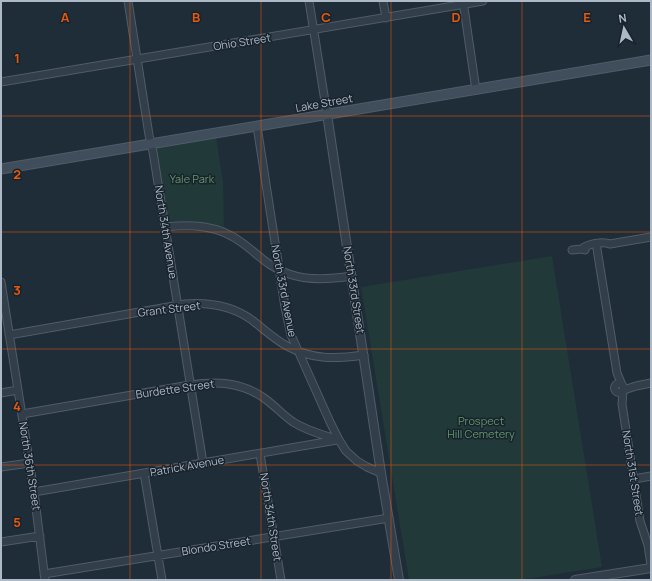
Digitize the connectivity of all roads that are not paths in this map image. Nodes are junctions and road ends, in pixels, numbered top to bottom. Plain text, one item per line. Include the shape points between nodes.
1 (128, 1) edge
2 (310, 1) edge
3 (383, 1) edge
4 (483, 1) edge
5 (463, 3) edge
6 (386, 18) junction
7 (314, 30) junction
8 (137, 59) junction
9 (651, 60) edge
10 (1, 82) edge
11 (476, 90) junction
12 (328, 114) junction
13 (257, 126) junction
14 (151, 144) junction
15 (1, 169) edge
16 (165, 227) junction
17 (651, 237) edge
18 (610, 244) junction
19 (597, 248) junction
20 (582, 249) junction
21 (572, 250) dead end
22 (279, 270) junction
23 (352, 276) junction
24 (1, 282) edge
25 (177, 306) junction
26 (4, 317) edge
27 (9, 335) junction
28 (298, 352) junction
29 (364, 355) junction
30 (651, 383) edge
31 (190, 385) junction
32 (620, 388) junction
33 (18, 390) junction
34 (1, 392) edge
35 (22, 414) junction
36 (339, 440) junction
37 (260, 454) junction
38 (30, 463) junction
39 (202, 464) junction
40 (1, 467) edge
41 (144, 473) junction
42 (382, 473) junction
43 (651, 476) edge
44 (634, 479) junction
45 (34, 492) junction
46 (389, 518) junction
47 (40, 536) junction
48 (274, 537) junction
49 (1, 542) edge
50 (158, 556) junction
51 (651, 566) edge
52 (45, 577) edge
53 (162, 580) edge
54 (281, 580) edge
55 (399, 580) edge
56 (575, 580) edge

1 - 8 street, North 34th Avenue
2 - 7 street, North 33rd Street
3 - 6 street
4 - 5 street, Ohio Street
5 - 6 street, Ohio Street
5 - 11 street
6 - 7 street, Ohio Street
7 - 8 street, Ohio Street
7 - 12 street, North 33rd Street
8 - 10 street, Ohio Street
8 - 14 street, North 34th Avenue
9 - 11 main road, Lake Street
11 - 12 main road, Lake Street
12 - 13 main road, Lake Street
12 - 23 street, North 33rd Street
13 - 14 main road, Lake Street
13 - 22 street, North 33rd Avenue
14 - 15 main road, Lake Street
14 - 16 street, North 34th Avenue
16 - 22 street via 197,225 220,230 233,236
16 - 25 street, North 34th Avenue
17 - 18 street
18 - 19 street
18 - 20 street via 606,242
19 - 20 street
19 - 32 street, North 31st Street
20 - 21 street
22 - 23 street via 308,278 332,279
22 - 28 street, North 33rd Avenue via 291,335
23 - 29 street, North 33rd Street
24 - 26 street, North 36th Street
25 - 27 street, Grant Street
25 - 28 street, Grant Street via 206,304 233,310 251,319
25 - 31 street, North 34th Avenue
26 - 27 street, North 36th Street
27 - 33 street, North 36th Street
28 - 29 street, Grant Street via 328,358
28 - 36 street, North 33rd Avenue
29 - 42 street, North 33rd Street
30 - 32 street
31 - 35 street, Burdette Street
31 - 36 street, Burdette Street via 218,382 245,388 299,425
31 - 39 street, North 34th Avenue
32 - 44 street, North 31st Street
33 - 34 street
33 - 35 street, North 36th Street
35 - 38 street, North 36th Street
36 - 37 street, Patrick Avenue
36 - 42 street, North 33rd Avenue via 357,461
37 - 39 street, Patrick Avenue
37 - 48 street, North 34th Street
38 - 40 street
38 - 45 street, North 36th Street
39 - 41 street, Patrick Avenue
41 - 45 street, Patrick Avenue
41 - 50 street
42 - 46 street, North 33rd Street
43 - 44 street
44 - 51 street, North 31st Street via 640,522
45 - 47 street, North 36th Street
46 - 48 street, Blondo Street
46 - 55 street, North 33rd Street
47 - 49 street
47 - 52 street, North 36th Street
48 - 50 street, Blondo Street
48 - 54 street, North 34th Street
50 - 52 street, Blondo Street
50 - 53 street
51 - 56 street

